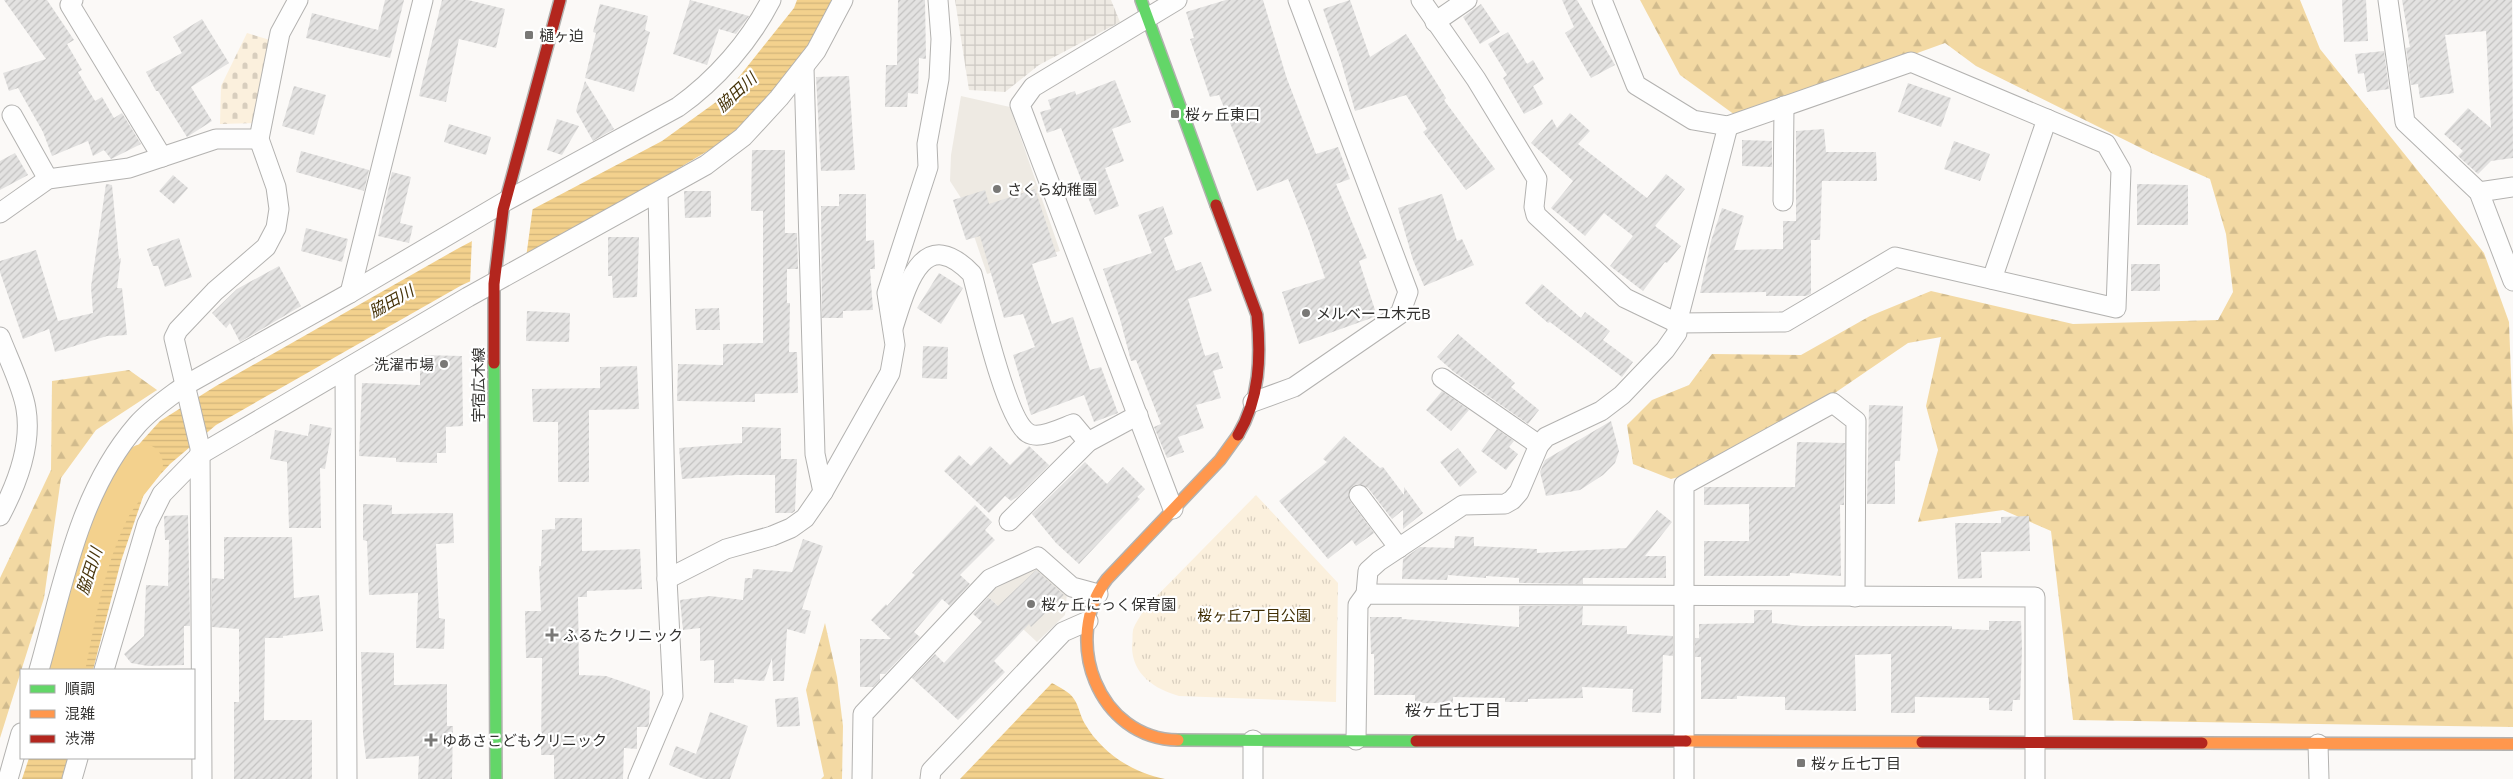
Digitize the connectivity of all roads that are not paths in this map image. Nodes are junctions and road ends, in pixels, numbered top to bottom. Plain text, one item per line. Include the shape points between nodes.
1 (73, 0) edge
2 (423, 0) edge
3 (560, 0) edge
4 (771, 0) edge
5 (843, 0) edge
6 (938, 0) edge
7 (1176, 0) edge
8 (1298, 0) edge
9 (1421, 0) edge
10 (1467, 0) edge
11 (1602, 0) edge
12 (2388, 0) edge
13 (291, 3) edge
14 (1144, 9) edge
15 (1435, 22) junction
16 (804, 68) junction
17 (1784, 106) junction
18 (12, 115) dead end
19 (2047, 119) junction
20 (1728, 126) junction
21 (259, 139) junction
22 (162, 156) junction
23 (48, 179) junction
24 (2513, 187) edge
25 (2479, 192) junction
26 (658, 193) junction
27 (1782, 201) dead end
28 (504, 208) junction
29 (0, 213) edge
30 (1992, 279) junction
31 (494, 280) junction
32 (2513, 281) edge
33 (350, 293) junction
34 (1677, 323) junction
35 (893, 328) junction
36 (0, 337) edge
37 (344, 370) junction
38 (1442, 378) dead end
39 (186, 392) junction
40 (1252, 402) junction
41 (1138, 415) junction
42 (1088, 442) junction
43 (1539, 445) junction
44 (200, 451) junction
45 (823, 492) junction
46 (1359, 495) dead end
47 (1173, 509) junction
48 (0, 516) edge
49 (1009, 521) dead end
50 (1399, 548) junction
51 (667, 579) junction
52 (1098, 594) junction
53 (1366, 594) junction
54 (1684, 596) junction
55 (1855, 596) junction
56 (1088, 621) junction
57 (39, 669) edge
58 (104, 669) edge
59 (20, 737) edge
60 (1253, 740) junction
61 (1356, 740) junction
62 (1684, 742) junction
63 (2035, 742) junction
64 (2318, 744) junction
65 (2513, 744) edge
66 (78, 759) edge
67 (8, 779) edge
68 (72, 779) edge
69 (202, 779) edge
70 (347, 779) edge
71 (496, 779) edge
72 (638, 779) edge
73 (862, 779) edge
74 (930, 779) edge
75 (1253, 779) edge
76 (1684, 779) edge
77 (2035, 779) edge
78 (2319, 779) edge

1 - 22 street via 70,5
2 - 33 street
3 - 28 street, 宇宿広木線
4 - 28 street via 752,34 698,92 678,107
5 - 16 street
6 - 35 street via 939,79 927,144 928,166 887,293
7 - 14 street
8 - 40 street via 1408,292 1400,314 1294,387
9 - 15 street
10 - 15 street
11 - 20 street via 1636,85 1693,120
12 - 25 street via 2405,122
13 - 21 street via 280,33
14 - 40 street via 1257,315 1260,372
14 - 41 street via 1033,87 1020,105
15 - 34 street via 1476,79 1537,178 1536,216 1625,298
16 - 26 street via 743,137 706,165
16 - 45 street via 815,454
17 - 19 street via 1911,62
17 - 20 street
17 - 27 street
18 - 23 street
19 - 30 street
19 - 30 street via 2106,144 2121,170 2116,308
20 - 34 street
21 - 22 street via 216,139
21 - 39 street via 276,187 276,228 266,247 215,291 178,330 174,338
22 - 23 street via 129,168
23 - 29 street
24 - 25 street
25 - 32 street
26 - 31 street
26 - 51 street
28 - 31 street, 宇宿広木線
28 - 33 street
30 - 34 street via 1895,257 1785,322
31 - 37 street
31 - 71 street, 宇宿広木線
33 - 39 street
34 - 43 street via 1677,333 1665,350 1622,395 1601,411 1546,437
35 - 42 street via 909,279 922,262 939,254 950,256 972,274 1006,395 1020,424 1028,433 1038,435 1073,424
35 - 45 street via 895,345 890,373
36 - 48 street via 26,408 27,431 12,494
37 - 44 street
37 - 70 street
38 - 43 street
39 - 44 street
39 - 57 street via 137,424 95,487 84,513
40 - 47 street via 1239,434 1216,464
41 - 42 street
41 - 47 street
42 - 49 street
43 - 50 street via 1519,492 1512,500 1505,504 1463,505
44 - 58 street via 162,494 147,524
44 - 69 street
45 - 51 street via 805,518 791,528 726,549
46 - 50 street
47 - 52 street
50 - 53 street via 1368,571
51 - 72 street via 674,696
52 - 56 street
52 - 73 street via 1072,587 1038,558 990,579 863,714
53 - 54 street
53 - 61 street via 1358,605
54 - 55 street
54 - 55 street via 1684,485 1834,403 1856,420
54 - 62 street
55 - 63 street via 2035,597
56 - 60 street via 1087,662 1105,702 1119,716 1164,739
56 - 74 street via 1063,632 931,771
59 - 67 street
60 - 61 street
60 - 75 street
61 - 62 street
62 - 63 street
62 - 76 street
63 - 64 street
63 - 77 street
64 - 65 street
64 - 78 street
66 - 68 street

